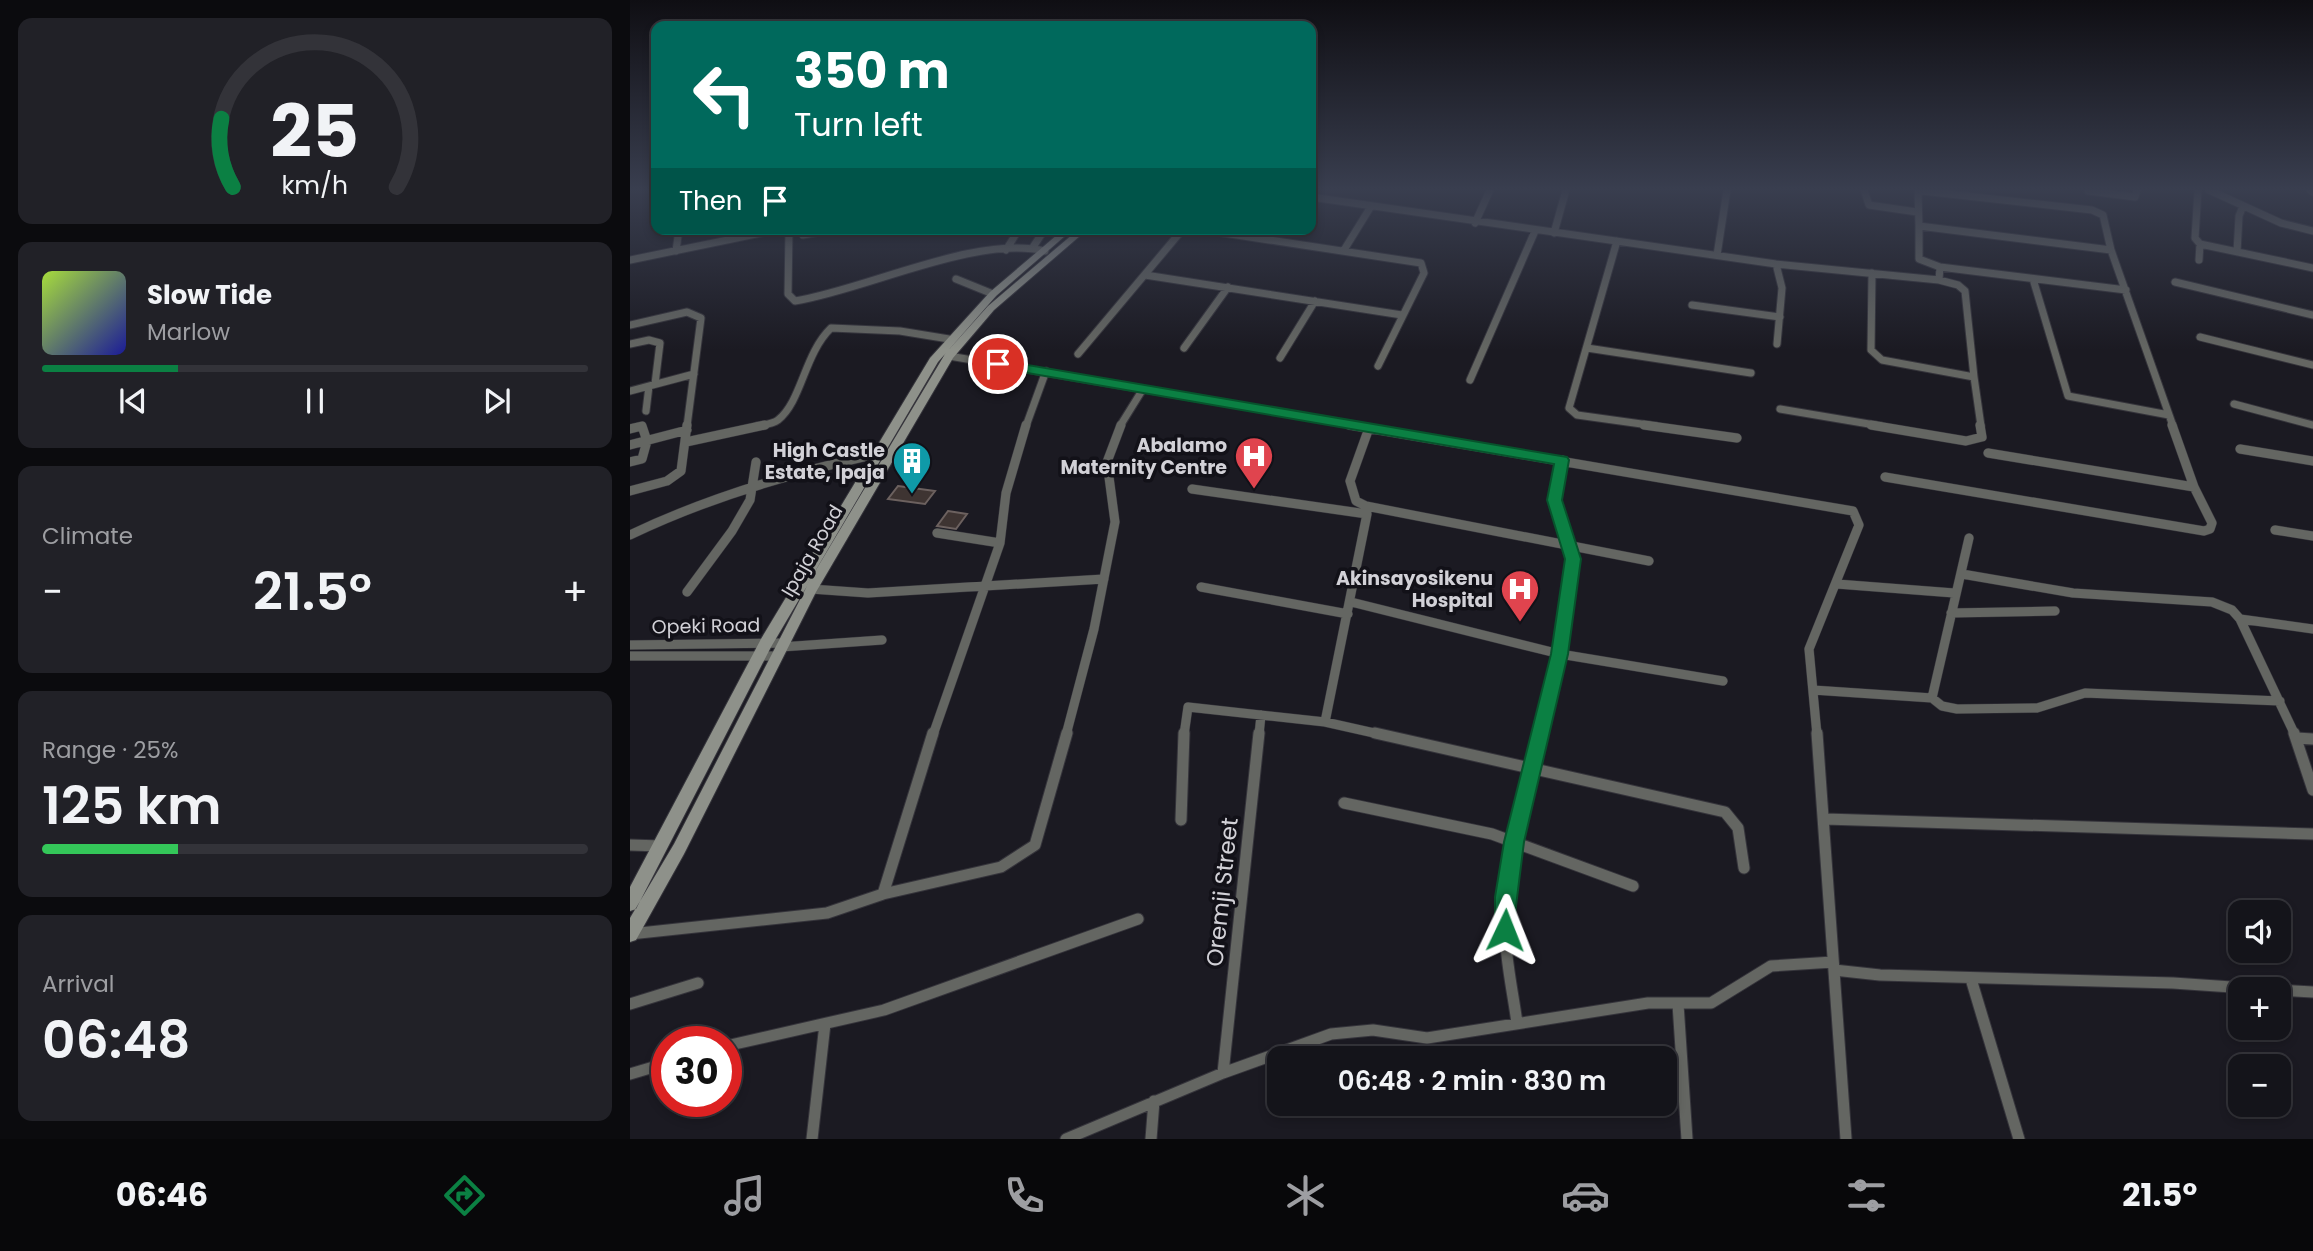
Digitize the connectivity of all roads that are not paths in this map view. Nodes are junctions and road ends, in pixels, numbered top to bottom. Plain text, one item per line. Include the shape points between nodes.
1 (677, 243) edge
2 (696, 243) edge
3 (703, 243) edge
4 (789, 243) edge
5 (1008, 243) edge
6 (1041, 243) edge
7 (1048, 243) edge
8 (1067, 243) edge
9 (1171, 243) edge
10 (1296, 243) edge
11 (1348, 243) edge
12 (1529, 243) edge
13 (1616, 243) edge
14 (1632, 243) edge
15 (1719, 243) edge
16 (1919, 243) edge
17 (2056, 243) edge
18 (2109, 243) edge
19 (2237, 243) edge
20 (2200, 244) joint
21 (676, 248) junction
22 (1039, 249) junction
23 (1006, 250) junction
24 (1344, 250) junction
25 (2111, 250) junction
26 (2237, 252) junction
27 (1717, 255) junction
28 (630, 258) edge
29 (2199, 260) dead end
30 (1776, 264) junction
31 (1940, 267) junction
32 (2313, 268) edge
33 (1872, 273) junction
34 (1145, 275) junction
35 (956, 279) dead end
36 (2033, 279) junction
37 (1940, 280) junction
38 (2175, 282) dead end
39 (1228, 288) junction
40 (2126, 290) junction
41 (993, 294) junction
42 (1315, 301) junction
43 (1692, 305) dead end
44 (1402, 315) junction
45 (2313, 315) edge
46 (1780, 317) junction
47 (630, 325) edge
48 (2200, 337) dead end
49 (949, 339) junction
50 (630, 344) edge
51 (1777, 344) dead end
52 (1184, 348) dead end
53 (1587, 348) junction
54 (1078, 354) dead end
55 (949, 356) junction
56 (1280, 358) dead end
57 (2313, 365) edge
58 (1378, 366) dead end
59 (1046, 371) junction
60 (1751, 373) dead end
61 (694, 374) junction
62 (1974, 377) junction
63 (1470, 380) dead end
64 (652, 385) junction
65 (1143, 389) junction
66 (630, 391) edge
67 (2234, 404) dead end
68 (1780, 409) dead end
69 (646, 411) dead end
70 (2169, 415) junction
71 (2313, 425) edge
72 (1369, 428) junction
73 (630, 429) edge
74 (687, 430) junction
75 (1737, 438) dead end
76 (647, 441) junction
77 (686, 442) junction
78 (630, 445) edge
79 (2240, 449) dead end
80 (1988, 453) dead end
81 (876, 454) junction
82 (1562, 460) junction
83 (2313, 461) edge
84 (630, 462) edge
85 (756, 462) dead end
86 (1885, 477) dead end
87 (754, 485) junction
88 (2194, 487) junction
89 (1192, 489) dead end
90 (630, 491) edge
91 (1366, 510) junction
92 (2274, 530) dead end
93 (937, 533) dead end
94 (630, 535) edge
95 (2313, 536) edge
96 (1969, 538) dead end
97 (1000, 542) junction
98 (1572, 548) junction
99 (1648, 561) dead end
100 (1962, 574) junction
101 (1104, 579) junction
102 (1836, 584) junction
103 (985, 585) junction
104 (1201, 587) dead end
105 (811, 589) junction
106 (687, 592) dead end
107 (1954, 593) junction
108 (1351, 602) junction
109 (2055, 611) dead end
110 (1951, 613) junction
111 (1348, 614) junction
112 (2240, 619) junction
113 (2313, 629) edge
114 (882, 640) dead end
115 (766, 643) junction
116 (630, 645) edge
117 (780, 648) junction
118 (1560, 654) junction
119 (759, 655) junction
120 (631, 658) edge
121 (1723, 681) dead end
122 (1813, 690) junction
123 (1932, 698) junction
124 (2280, 701) junction
125 (1261, 715) junction
126 (1325, 722) junction
127 (2296, 738) junction
128 (2313, 739) edge
129 (1533, 769) junction
130 (2313, 790) edge
131 (1344, 803) dead end
132 (1825, 819) junction
133 (1181, 820) dead end
134 (2313, 834) edge
135 (1514, 842) junction
136 (630, 845) edge
137 (661, 846) junction
138 (1744, 868) dead end
139 (1633, 886) dead end
140 (883, 894) junction
141 (630, 903) edge
142 (1139, 919) dead end
143 (630, 934) edge
144 (1834, 966) junction
145 (1970, 979) junction
146 (698, 983) dead end
147 (2228, 988) edge
148 (2291, 991) edge
149 (2313, 992) edge
150 (630, 1004) edge
151 (1678, 1004) junction
152 (1517, 1023) junction
153 (825, 1024) junction
154 (742, 1042) edge
155 (651, 1068) edge
156 (1223, 1073) junction
157 (630, 1074) edge
158 (1154, 1101) junction
159 (812, 1139) edge
160 (1066, 1139) edge
161 (1152, 1139) edge
162 (1687, 1139) edge
163 (1846, 1139) edge
164 (2019, 1139) edge

1 - 21 street
2 - 21 street
3 - 21 street
4 - 23 street via 788,294 794,301 972,252
5 - 23 street
6 - 22 street
7 - 22 main road, Ipaja Road
8 - 55 main road, Ipaja Road via 991,308
9 - 34 street
10 - 24 street
11 - 24 street
12 - 63 street
13 - 53 street
14 - 27 street
15 - 27 street
16 - 31 street via 1919,260
17 - 25 street
18 - 25 street
19 - 26 street
20 - 26 street
20 - 29 street
21 - 28 street
22 - 23 street
22 - 41 main road, Ipaja Road
24 - 44 street via 1422,264 1424,273
25 - 40 street
26 - 32 street
27 - 30 street
30 - 33 street
30 - 46 street via 1782,279
31 - 36 street
31 - 37 street
33 - 37 street
33 - 62 street via 1871,349 1875,356
34 - 39 street
34 - 54 street
35 - 41 street
36 - 40 street
36 - 70 street via 2068,396
37 - 62 street via 1965,291
38 - 45 street
39 - 42 street
39 - 52 street
40 - 70 street
41 - 49 main road, Ipaja Road
42 - 44 street
42 - 56 street
43 - 46 street
44 - 58 street
46 - 51 street
47 - 61 street via 687,312 701,318
48 - 57 street
49 - 77 street via 831,328 812,352 777,422
49 - 81 main road, Ipaja Road
50 - 64 street via 660,343
53 - 60 street
53 - 75 street via 1570,404 1572,412
55 - 59 street
55 - 105 main road, Ipaja Road
59 - 65 street
59 - 97 street via 1002,510
61 - 64 street
61 - 74 street
62 - 68 street via 1982,437 1976,441
64 - 66 street
64 - 69 street
65 - 72 street
65 - 101 street via 1124,419 1109,457 1107,476 1116,510
67 - 71 street
70 - 88 street
72 - 82 street
72 - 91 street via 1350,481 1356,500
73 - 76 street via 642,426
74 - 76 street
74 - 77 street
76 - 78 street
76 - 84 street via 642,459
77 - 90 street via 676,477
79 - 83 street
80 - 88 street
81 - 87 street
81 - 115 main road, Ipaja Road
82 - 98 street via 1554,500
82 - 102 street via 1853,511 1859,525
85 - 87 street
86 - 88 street via 2204,531 2212,523
87 - 94 street
87 - 106 street via 732,531
89 - 91 street
91 - 98 street via 1423,515
91 - 108 street
92 - 95 street
93 - 97 street
96 - 100 street
97 - 103 street
98 - 99 street
98 - 118 street
100 - 107 street
100 - 112 street via 2073,593 2212,603 2232,610
101 - 103 street
101 - 140 street via 1035,845 1001,867
102 - 107 street
102 - 122 street via 1809,649
103 - 105 street via 868,593
103 - 140 street
104 - 111 street
105 - 117 main road, Ipaja Road
107 - 110 street
108 - 111 street
108 - 118 street
109 - 110 street
110 - 123 street
111 - 126 street
112 - 113 street
112 - 124 street
114 - 117 street
115 - 116 street, Opeki Road
115 - 117 street, Opeki Road
115 - 119 main road, Ipaja Road
117 - 119 street, Opeki Road
117 - 143 main road, Ipaja Road via 679,849
118 - 121 street
118 - 129 street
119 - 120 street, Opeki Road
119 - 137 main road, Ipaja Road
122 - 123 street
122 - 132 street
123 - 124 street via 1957,709 2037,708 2085,693
124 - 127 street
125 - 126 street
125 - 133 street via 1188,707
125 - 156 street, Oremji Street
126 - 129 street
127 - 128 street
127 - 130 street
129 - 135 street
129 - 138 street via 1724,812 1738,828
131 - 135 street
132 - 134 street
132 - 144 street
135 - 139 street
135 - 152 street via 1504,915
136 - 137 street
137 - 141 main road, Ipaja Road
140 - 143 street via 827,913
142 - 153 street via 884,1010
144 - 145 street
144 - 151 street via 1771,966 1711,1003
144 - 163 street
145 - 147 street
145 - 164 street
146 - 150 street
148 - 149 street
151 - 152 street via 1648,1003
151 - 162 street
152 - 156 street via 1427,1038 1373,1030 1331,1034
153 - 154 street
153 - 159 street
155 - 157 street
156 - 158 street
158 - 160 street
158 - 161 street

